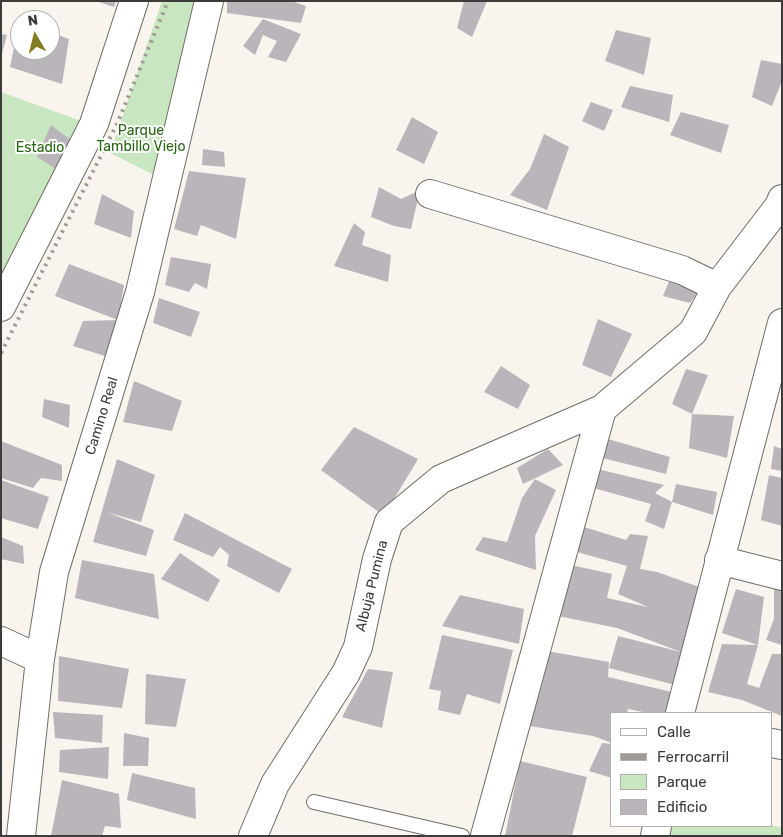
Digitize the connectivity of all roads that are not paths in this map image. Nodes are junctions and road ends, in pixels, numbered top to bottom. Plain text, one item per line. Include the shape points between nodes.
1 (134, 1) edge
2 (209, 1) edge
3 (430, 194) dead end
4 (781, 204) edge
5 (716, 287) junction
6 (1, 307) edge
7 (782, 323) edge
8 (776, 373) edge
9 (602, 409) junction
10 (719, 560) junction
11 (782, 576) edge
12 (1, 641) edge
13 (40, 659) junction
14 (680, 712) edge
15 (314, 802) dead end
16 (21, 836) edge
17 (253, 836) edge
18 (462, 836) edge
19 (485, 836) edge

1 - 6 street via 94,124
2 - 13 street, Camino Real via 140,292 54,572
3 - 5 street via 682,270
4 - 5 street, Albuja Pumina
5 - 9 street, Albuja Pumina via 693,332
7 - 8 street
8 - 10 street
9 - 17 street, Albuja Pumina via 441,479 389,522 377,559 358,647 346,674 275,784
9 - 19 street
10 - 11 street
10 - 14 street
12 - 13 street
13 - 16 street, Camino Real
15 - 18 lane

